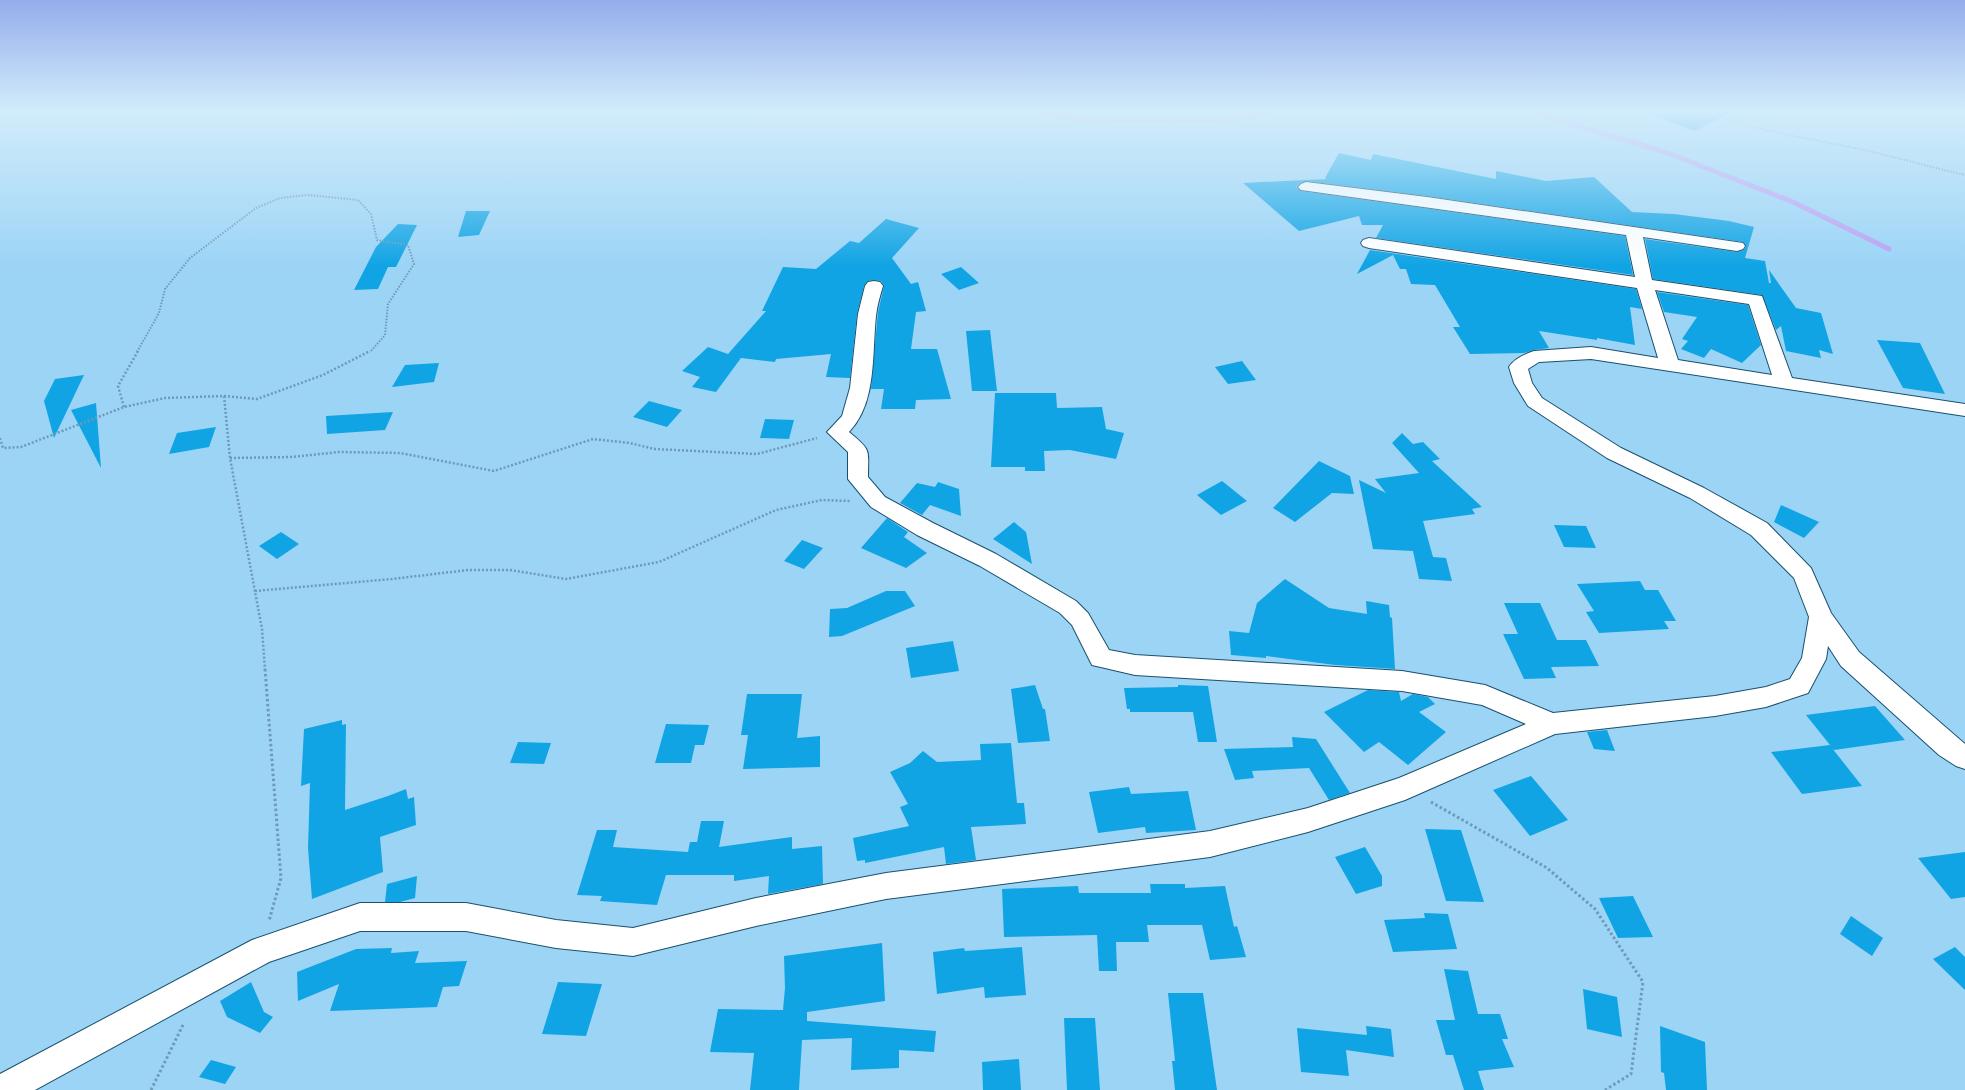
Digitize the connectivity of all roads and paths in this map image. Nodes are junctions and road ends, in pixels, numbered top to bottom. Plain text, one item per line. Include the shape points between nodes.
1 (1916, 163) edge
2 (1965, 175) edge
3 (1306, 187) dead end
4 (1633, 231) junction
5 (1369, 243) dead end
6 (1738, 246) dead end
7 (1645, 285) junction
8 (874, 286) dead end
9 (1670, 365) junction
10 (1784, 383) junction
11 (224, 396) junction
12 (124, 407) junction
13 (1965, 410) edge
14 (837, 432) junction
15 (0, 438) edge
16 (230, 458) junction
17 (878, 502) junction
18 (255, 591) junction
19 (1821, 617) junction
20 (1552, 724) junction
21 (1965, 758) edge
22 (1405, 788) junction
23 (262, 950) junction
24 (3, 1090) edge
25 (1605, 1090) edge

1 - 2 path
3 - 4 street
4 - 6 street
4 - 7 street
5 - 7 street
7 - 9 street
7 - 10 street via 1756,300
8 - 14 street via 867,314 860,388 851,418
9 - 10 street
9 - 19 street via 1591,353 1534,357 1518,368 1523,383 1535,402 1614,453 1697,493 1759,529 1803,574
10 - 13 street
11 - 12 path via 165,398
11 - 12 path via 257,399 323,375 368,354 384,335 388,304 414,264 408,245 377,240 371,214 358,200 308,195 280,198 256,208 190,258 165,289 159,313 118,386
11 - 16 path
12 - 15 path via 21,447 3,448
14 - 16 path via 757,454 654,449 630,443 593,440 494,471 400,453 339,452 292,457
14 - 17 street via 858,450 858,479
16 - 18 path
17 - 18 path via 822,500 776,510 658,562 566,579 510,570 468,570
17 - 20 street via 988,560 1068,607 1080,618 1101,658 1134,665 1402,681 1485,695
18 - 23 path via 262,629 281,878
19 - 20 street via 1814,659 1799,686 1766,697 1714,706
19 - 21 street via 1850,659 1948,747
20 - 22 street
22 - 23 street via 1308,820 1210,844 886,886 756,912 633,942 556,934 466,918 360,918
22 - 25 path via 1547,868 1595,909 1643,982 1631,1074
23 - 24 street

